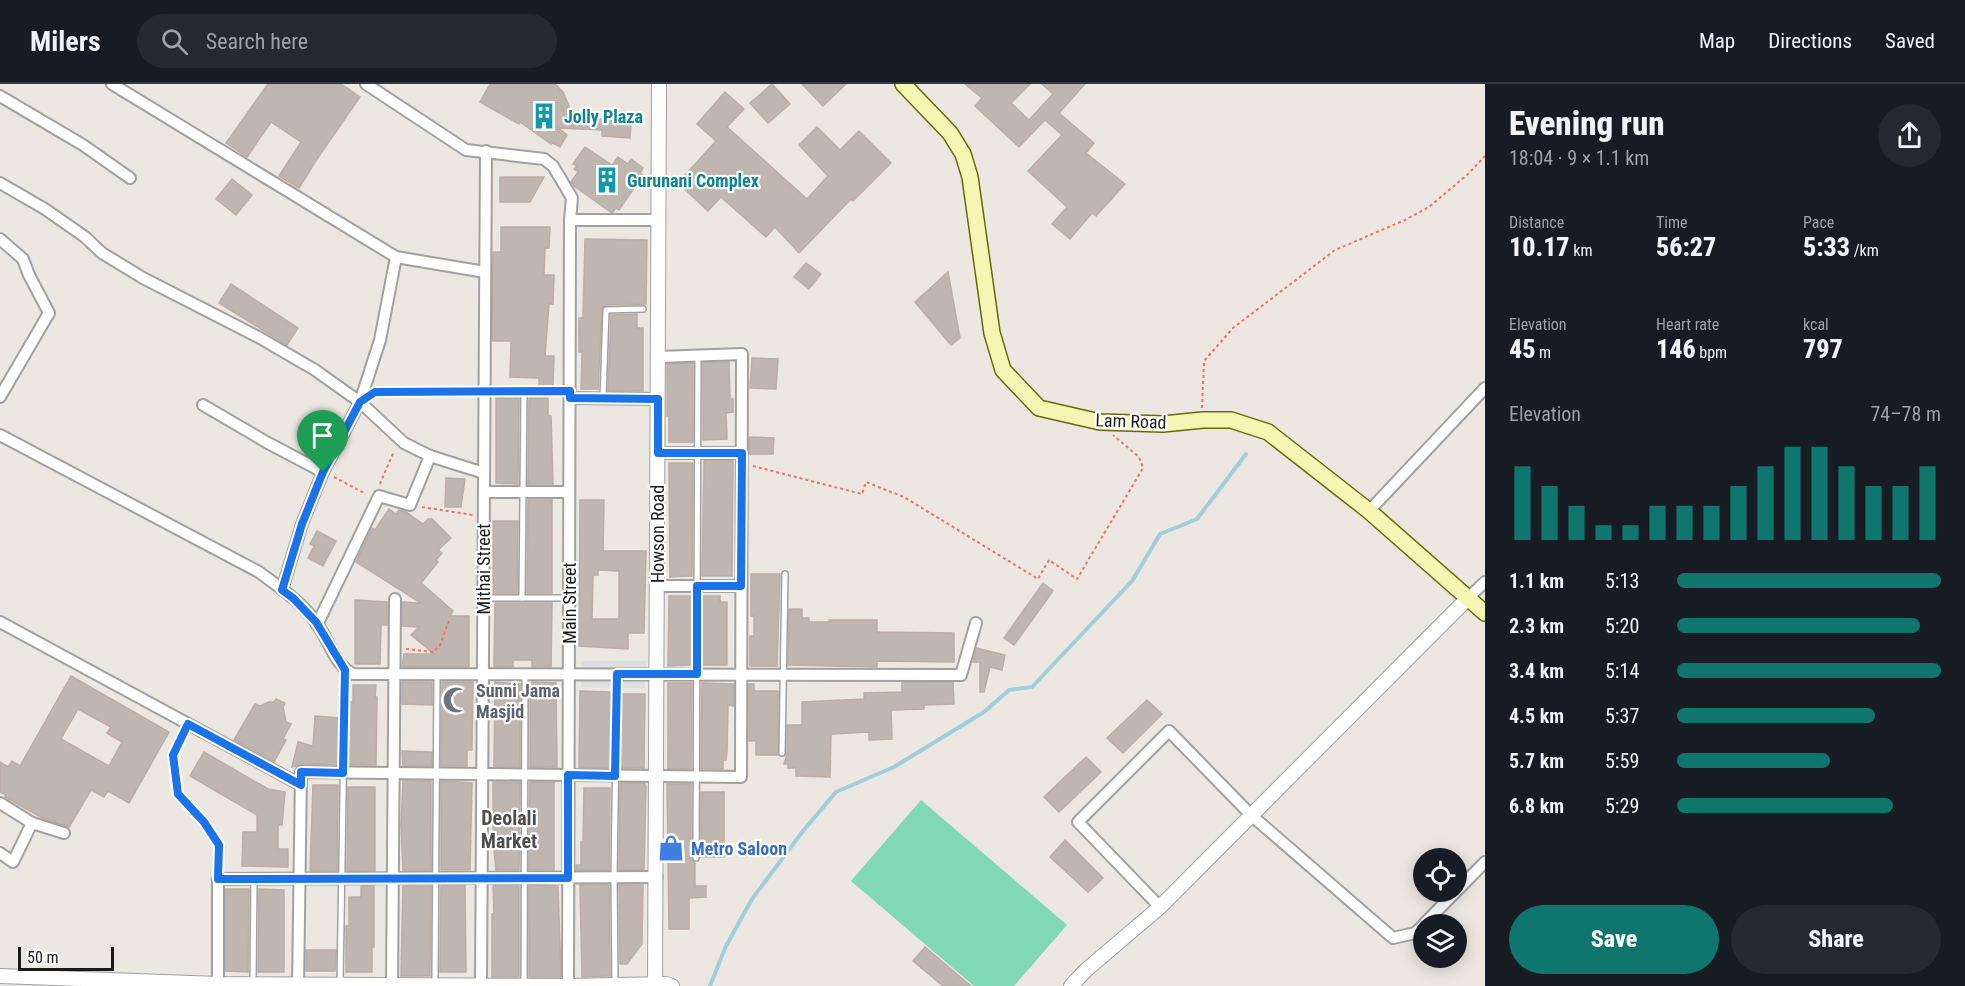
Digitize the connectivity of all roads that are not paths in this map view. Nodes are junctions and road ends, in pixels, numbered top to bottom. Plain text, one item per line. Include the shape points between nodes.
1 (112, 84) edge
2 (366, 84) edge
3 (659, 84) edge
4 (903, 84) edge
5 (0, 96) edge
6 (486, 152) junction
7 (130, 178) dead end
8 (0, 183) edge
9 (570, 220) junction
10 (659, 220) junction
11 (0, 239) edge
12 (396, 257) junction
13 (485, 272) junction
14 (643, 309) dead end
15 (698, 356) junction
16 (658, 357) junction
17 (1485, 388) edge
18 (485, 391) junction
19 (524, 391) junction
20 (570, 394) junction
21 (0, 397) edge
22 (603, 399) junction
23 (658, 399) junction
24 (360, 402) junction
25 (203, 405) dead end
26 (0, 435) edge
27 (658, 453) junction
28 (698, 453) junction
29 (430, 456) junction
30 (742, 458) junction
31 (327, 474) junction
32 (484, 474) junction
33 (484, 492) junction
34 (523, 492) junction
35 (569, 492) junction
36 (1369, 511) junction
37 (785, 574) dead end
38 (1485, 582) edge
39 (657, 586) junction
40 (697, 586) junction
41 (741, 586) junction
42 (282, 590) junction
43 (483, 598) junction
44 (522, 598) junction
45 (569, 598) junction
46 (1468, 598) junction
47 (394, 599) dead end
48 (1485, 613) edge
49 (0, 622) edge
50 (976, 623) dead end
51 (317, 625) junction
52 (345, 670) junction
53 (394, 673) junction
54 (437, 673) junction
55 (483, 674) junction
56 (525, 674) junction
57 (569, 674) junction
58 (617, 674) junction
59 (657, 674) junction
60 (697, 674) junction
61 (741, 674) junction
62 (782, 674) junction
63 (782, 753) dead end
64 (343, 773) junction
65 (393, 773) junction
66 (435, 774) junction
67 (482, 774) junction
68 (524, 775) junction
69 (568, 775) junction
70 (615, 776) junction
71 (656, 776) junction
72 (697, 776) junction
73 (301, 785) junction
74 (0, 803) edge
75 (1251, 815) junction
76 (32, 824) junction
77 (64, 833) dead end
78 (0, 853) edge
79 (696, 858) dead end
80 (1485, 862) edge
81 (614, 877) junction
82 (657, 877) junction
83 (393, 878) junction
84 (435, 878) junction
85 (482, 878) junction
86 (525, 878) junction
87 (568, 878) junction
88 (254, 879) junction
89 (300, 879) junction
90 (342, 879) junction
91 (1160, 907) junction
92 (1434, 914) edge
93 (1413, 934) edge
94 (0, 976) edge
95 (218, 984) junction
96 (253, 984) junction
97 (435, 984) junction
98 (656, 984) junction
99 (298, 985) edge
100 (340, 985) edge
101 (392, 985) edge
102 (481, 985) edge
103 (524, 985) edge
104 (615, 985) edge
105 (568, 986) edge
106 (672, 986) edge
107 (1071, 986) edge

1 - 12 street
2 - 6 street, Main Street via 466,150
3 - 10 street, Howson Road
4 - 36 main road, Lam Road via 950,133 963,154 970,177 992,333 1003,370 1039,408 1105,422 1232,420 1269,432
5 - 7 street
6 - 9 street, Main Street via 544,159 553,166 572,198
6 - 13 street, Mithai Street
8 - 24 street via 45,208 102,253 143,278 260,338
9 - 10 street
9 - 20 street, Main Street
10 - 16 street, Howson Road
11 - 21 street via 23,259 49,313
12 - 13 street
12 - 24 street via 380,340
13 - 18 street, Mithai Street
14 - 22 lane via 606,310
15 - 16 street
15 - 28 lane
15 - 30 street via 742,354
16 - 23 street, Howson Road
17 - 36 street
18 - 19 lane
18 - 24 lane via 375,392
18 - 32 street, Mithai Street
19 - 20 lane
19 - 34 lane
20 - 22 street
20 - 35 street, Main Street
22 - 23 street
23 - 27 street, Howson Road
24 - 29 street via 404,443
24 - 31 street
25 - 31 street
26 - 42 street via 260,572
27 - 28 street
27 - 39 street, Howson Road
28 - 30 street
28 - 40 lane
29 - 32 street
29 - 51 street via 410,505 375,498
30 - 41 street
31 - 42 street via 302,524
32 - 33 street, Mithai Street
33 - 34 street
33 - 43 street, Mithai Street
34 - 35 street
34 - 44 lane
35 - 45 street, Main Street
36 - 46 main road, Lam Road
37 - 62 lane
38 - 46 street
39 - 40 street
39 - 59 street, Howson Road
40 - 41 street
40 - 60 lane
41 - 61 street
42 - 51 street
43 - 44 lane
43 - 55 street, Mithai Street
44 - 45 lane
45 - 57 street, Main Street
46 - 48 main road, Lam Road
46 - 75 street
47 - 53 street
49 - 73 street
50 - 62 street via 961,675
51 - 52 street
52 - 53 street via 353,674
52 - 64 lane
53 - 54 street
53 - 65 street
54 - 55 street
54 - 66 lane
55 - 56 street
55 - 67 street, Mithai Street
56 - 57 street
56 - 68 lane
57 - 58 street
57 - 69 street, Main Street
58 - 59 street
58 - 70 lane
59 - 60 street
59 - 71 street, Howson Road
60 - 61 street
60 - 72 lane
61 - 62 street
61 - 72 street via 741,777
62 - 63 lane
64 - 65 street
64 - 73 street via 301,772
64 - 90 lane
65 - 66 street
65 - 83 street
66 - 67 street
66 - 84 lane
67 - 68 street
67 - 85 street, Mithai Street
68 - 69 street
68 - 86 lane
69 - 70 street
69 - 87 street, Main Street
70 - 71 street
70 - 81 lane
71 - 72 street
71 - 82 street, Howson Road
72 - 79 lane
73 - 89 street
74 - 76 street
75 - 91 street
75 - 91 street via 1169,731 1078,822
75 - 93 street via 1393,938
76 - 77 street
76 - 78 street via 13,861
80 - 92 street
81 - 82 street
81 - 87 street
81 - 104 lane
82 - 98 street, Howson Road
83 - 84 street
83 - 90 street
83 - 101 street
84 - 85 street
84 - 97 lane
85 - 86 street
85 - 102 street, Mithai Street
86 - 87 street
86 - 103 lane
87 - 105 street, Main Street
88 - 89 street
88 - 95 street via 218,879
88 - 96 lane
89 - 90 street
89 - 99 street
90 - 100 lane
91 - 107 street
94 - 95 street
95 - 96 street
96 - 99 street
97 - 101 street
97 - 102 street
98 - 104 street
98 - 106 street
99 - 100 street
100 - 101 street
102 - 103 street
103 - 105 street
104 - 105 street

